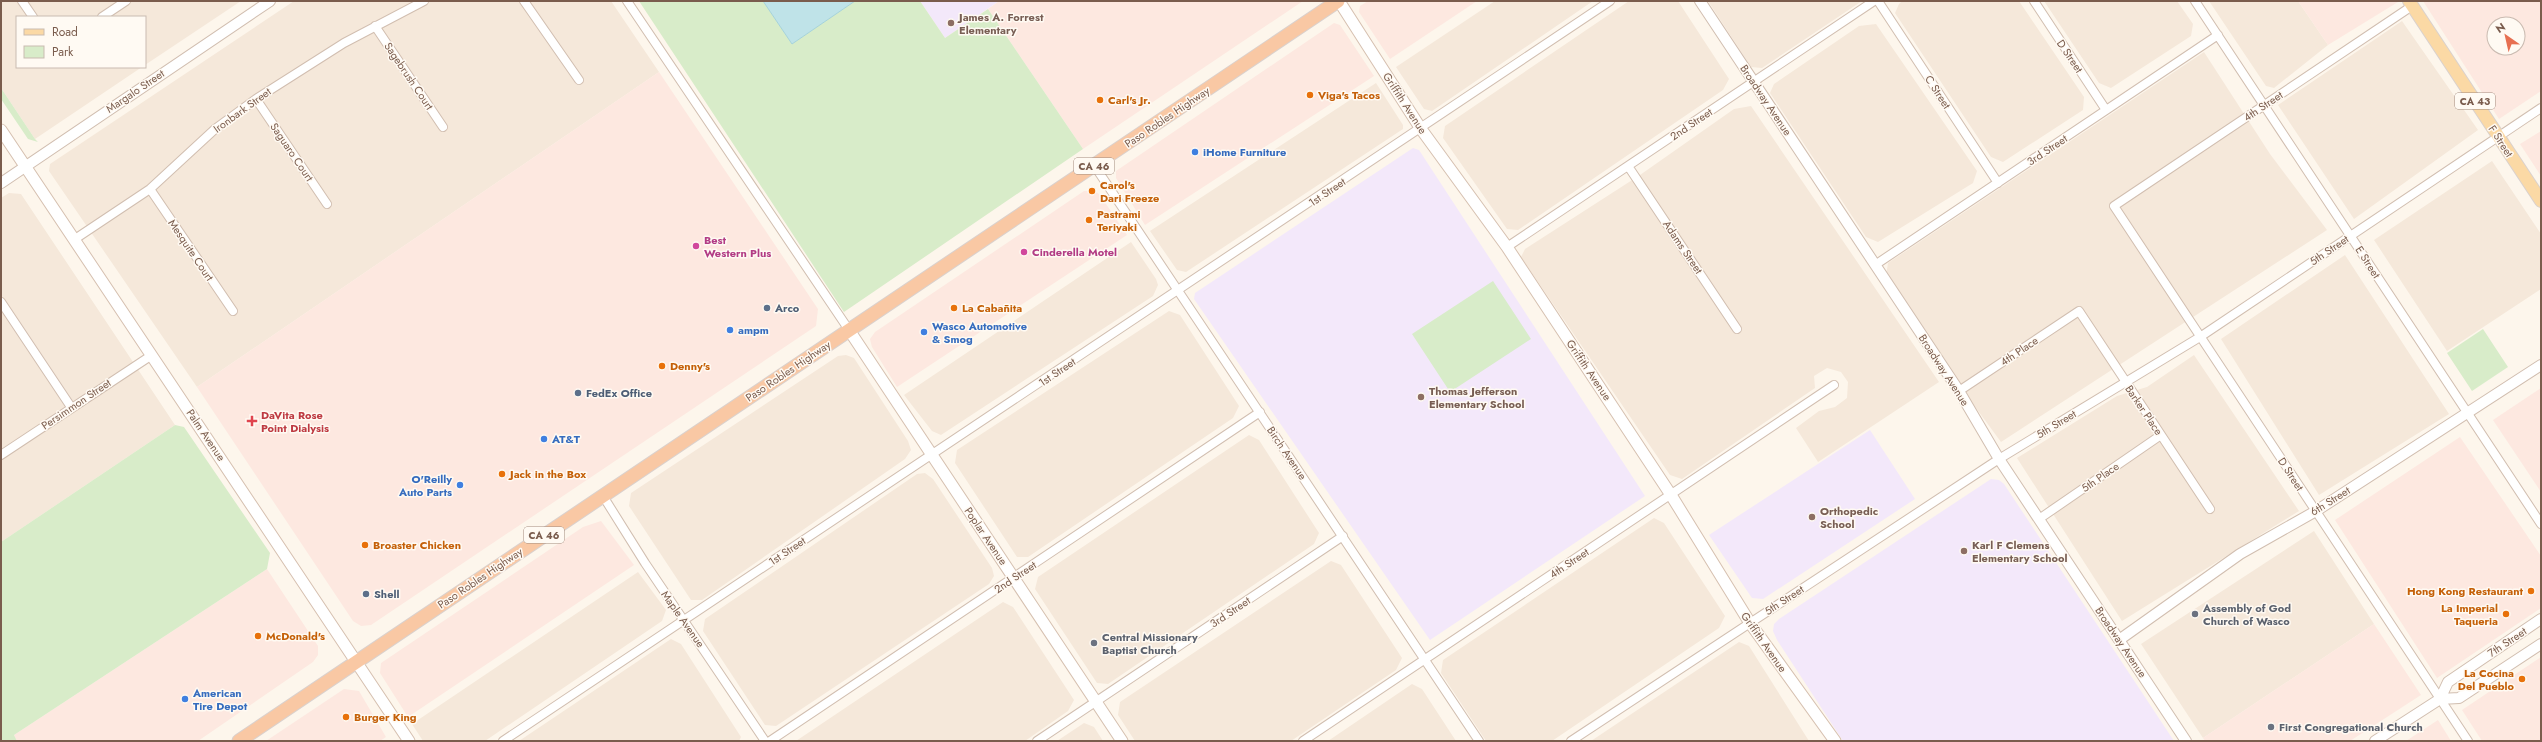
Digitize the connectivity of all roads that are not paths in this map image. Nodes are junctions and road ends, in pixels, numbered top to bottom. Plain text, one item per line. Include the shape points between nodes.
1 (22, 1) edge
2 (126, 1) edge
3 (270, 1) edge
4 (424, 1) edge
5 (524, 1) edge
6 (627, 1) edge
7 (1339, 1) edge
8 (1610, 1) edge
9 (1700, 1) edge
10 (1874, 1) edge
11 (1878, 1) edge
12 (2034, 1) edge
13 (2195, 1) edge
14 (2411, 4) edge
15 (32, 16) edge
16 (104, 16) edge
17 (375, 26) junction
18 (2218, 35) junction
19 (579, 80) dead end
20 (1754, 82) junction
21 (256, 99) junction
22 (2265, 106) junction
23 (2541, 108) edge
24 (2106, 110) junction
25 (443, 127) dead end
26 (1421, 129) junction
27 (1, 130) edge
28 (2498, 136) junction
29 (1094, 165) junction
30 (25, 166) junction
31 (1628, 166) junction
32 (1, 183) edge
33 (1998, 183) junction
34 (150, 189) junction
35 (2541, 201) edge
36 (327, 204) dead end
37 (2114, 206) joint
38 (2351, 236) junction
39 (75, 239) junction
40 (1507, 247) junction
41 (1875, 265) junction
42 (1177, 292) junction
43 (1, 302) edge
44 (233, 311) dead end
45 (2079, 311) joint
46 (1737, 329) dead end
47 (849, 330) junction
48 (2200, 337) junction
49 (152, 355) junction
50 (2541, 365) edge
51 (2125, 381) junction
52 (1834, 385) dead end
53 (1959, 391) junction
54 (71, 407) junction
55 (1260, 412) junction
56 (2467, 412) junction
57 (2161, 435) junction
58 (1, 455) edge
59 (932, 455) junction
60 (1999, 459) junction
61 (1671, 494) junction
62 (603, 496) junction
63 (2210, 509) dead end
64 (2316, 511) junction
65 (2039, 519) junction
66 (2541, 524) edge
67 (1342, 536) junction
68 (1014, 578) junction
69 (2541, 619) edge
70 (685, 620) junction
71 (1750, 623) junction
72 (2119, 640) junction
73 (2541, 644) edge
74 (1425, 660) junction
75 (356, 661) junction
76 (2440, 698) junction
77 (1096, 702) junction
78 (238, 741) edge
79 (408, 741) edge
80 (503, 741) edge
81 (766, 741) edge
82 (770, 741) edge
83 (1037, 741) edge
84 (1122, 741) edge
85 (1304, 741) edge
86 (1479, 741) edge
87 (1571, 741) edge
88 (1835, 741) edge
89 (2186, 741) edge
90 (2375, 741) edge
91 (2468, 741) edge

1 - 15 street
2 - 16 street
3 - 30 street, Margalo Street
4 - 17 street, Ironbark Street
5 - 19 street
6 - 47 street
7 - 26 main road, Griffith Avenue
7 - 29 highway, Paso Robles Highway / CA 46
8 - 26 street, 1st Street
9 - 20 street, Broadway Avenue
10 - 20 street, 2nd Street
11 - 33 street, C Street
12 - 24 street, D Street
13 - 18 street, E Street
14 - 22 street, 4th Street
14 - 28 main road, F Street / CA 43
17 - 21 street, Ironbark Street via 310,63
17 - 25 street, Sagebrush Court
18 - 22 street, E Street
18 - 24 street, 3rd Street
20 - 31 street, 2nd Street
20 - 41 street, Broadway Avenue
21 - 34 street, Ironbark Street via 214,129
21 - 36 street, Saguaro Court
22 - 37 street, 4th Street
22 - 38 street, E Street
23 - 28 street, 5th Street
24 - 33 street, 3rd Street
26 - 40 main road, Griffith Avenue
26 - 42 street, 1st Street
27 - 30 main road, Palm Avenue
28 - 35 main road, F Street / CA 43
28 - 38 street, 5th Street
29 - 42 street, Birch Avenue
29 - 47 highway, Paso Robles Highway / CA 46
30 - 32 street, Margalo Street
30 - 39 main road, Palm Avenue
31 - 40 street, 2nd Street
31 - 46 street, Adams Street
33 - 41 street, 3rd Street
34 - 39 street, Ironbark Street
34 - 44 street, Mesquite Court
37 - 48 street, D Street
38 - 48 street, 5th Street
38 - 56 street, E Street
39 - 49 main road, Palm Avenue
40 - 61 main road, Griffith Avenue
41 - 53 street, Broadway Avenue
42 - 55 street, Birch Avenue
42 - 59 street, 1st Street
43 - 54 street
45 - 51 street, Barker Place
45 - 53 street, 4th Place
47 - 59 main road, Poplar Avenue
47 - 62 highway, Paso Robles Highway / CA 46
48 - 51 street, 5th Street
48 - 64 street, D Street
49 - 54 street, Persimmon Street
49 - 75 main road, Palm Avenue
50 - 56 street, 6th Street
51 - 57 street, Barker Place
51 - 60 street, 5th Street
52 - 61 street, 4th Street
53 - 60 street, Broadway Avenue
54 - 58 street, Persimmon Street
55 - 67 street, Birch Avenue
55 - 68 street, 2nd Street
56 - 64 street, 6th Street
56 - 66 street, E Street
57 - 63 street, Barker Place
57 - 65 street, 5th Place
59 - 68 main road, Poplar Avenue
59 - 70 street, 1st Street
60 - 65 street, Broadway Avenue
60 - 71 street, 5th Street
61 - 71 main road, Griffith Avenue
61 - 74 street, 4th Street
62 - 70 street, Maple Avenue via 644,563
62 - 75 highway, Paso Robles Highway / CA 46
64 - 72 street, 6th Street via 2240,554
64 - 76 street, D Street
65 - 72 street, Broadway Avenue
67 - 74 street, Birch Avenue
67 - 77 street, 3rd Street
68 - 77 main road, Poplar Avenue
68 - 82 street, 2nd Street
69 - 76 street, 7th Street via 2448,682
70 - 80 street, 1st Street
70 - 81 street, Maple Avenue
71 - 87 street, 5th Street
71 - 88 main road, Griffith Avenue
72 - 89 street, Broadway Avenue
73 - 76 street, 7th Street via 2459,698
74 - 85 street, 4th Street
74 - 86 street, Birch Avenue
75 - 78 highway, Paso Robles Highway / CA 46
75 - 79 main road, Palm Avenue
76 - 90 street, 7th Street
76 - 91 street, D Street
77 - 83 street, 3rd Street
77 - 84 main road, Poplar Avenue

